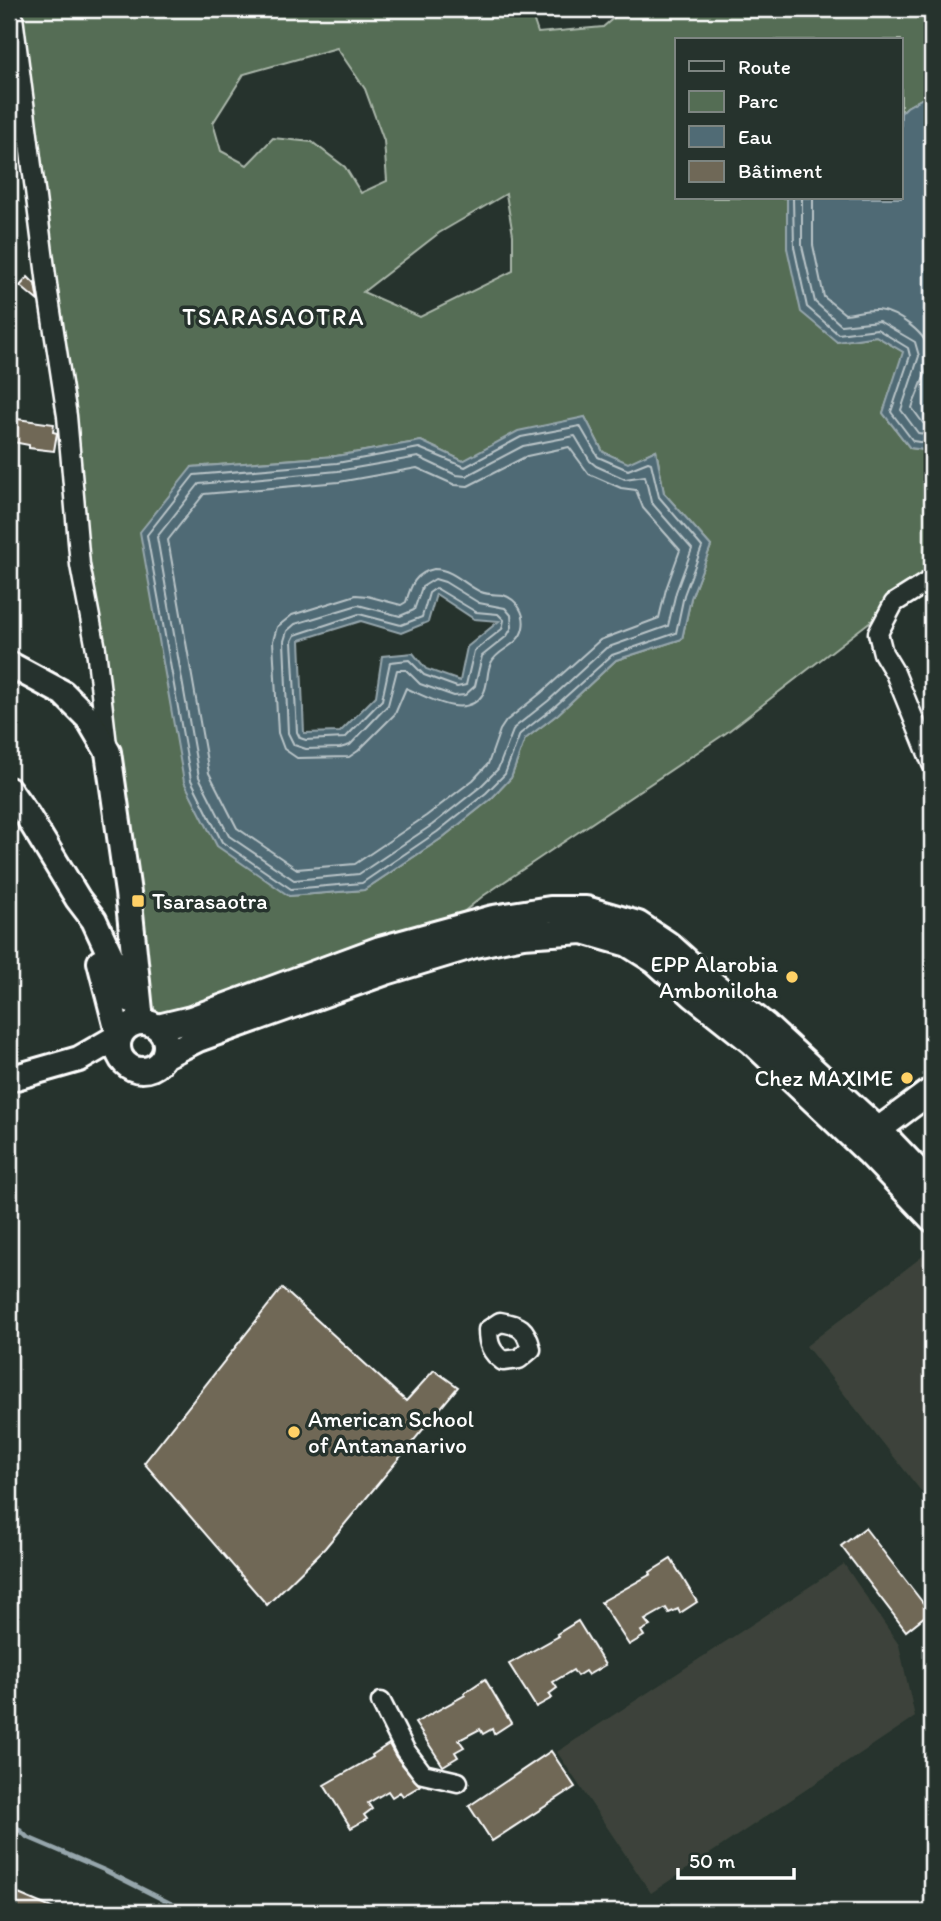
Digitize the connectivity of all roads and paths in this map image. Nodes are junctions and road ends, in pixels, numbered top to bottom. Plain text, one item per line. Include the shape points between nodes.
1 (12, 9) edge
2 (932, 579) edge
3 (9, 664) edge
4 (108, 752) junction
5 (932, 764) edge
6 (9, 790) edge
7 (78, 898) junction
8 (132, 930) junction
9 (102, 936) junction
10 (150, 1024) junction
11 (119, 1035) junction
12 (164, 1056) junction
13 (79, 1059) junction
14 (125, 1064) junction
15 (9, 1082) edge
16 (932, 1090) edge
17 (869, 1142) junction
18 (932, 1185) edge
19 (932, 1219) edge
20 (382, 1702) dead end
21 (458, 1782) dead end

1 - 4 street via 67,415 80,565
2 - 5 street via 894,603 878,633
3 - 4 main road via 63,693 88,718
4 - 8 main road
6 - 7 main road
7 - 9 main road
7 - 11 main road
8 - 9 main road
8 - 10 main road
9 - 10 main road
10 - 11 main road via 128,1025
10 - 12 main road via 167,1041
10 - 17 main road via 191,1019 378,949 492,918 586,909 638,924 668,944 766,1026
11 - 13 main road
11 - 14 main road via 118,1051
12 - 14 main road via 146,1070
12 - 17 main road via 198,1039 437,956 497,939 583,931 628,944 655,961
13 - 14 main road
13 - 15 main road
16 - 17 main road
17 - 18 main road
17 - 19 main road
20 - 21 street via 405,1750 423,1774

